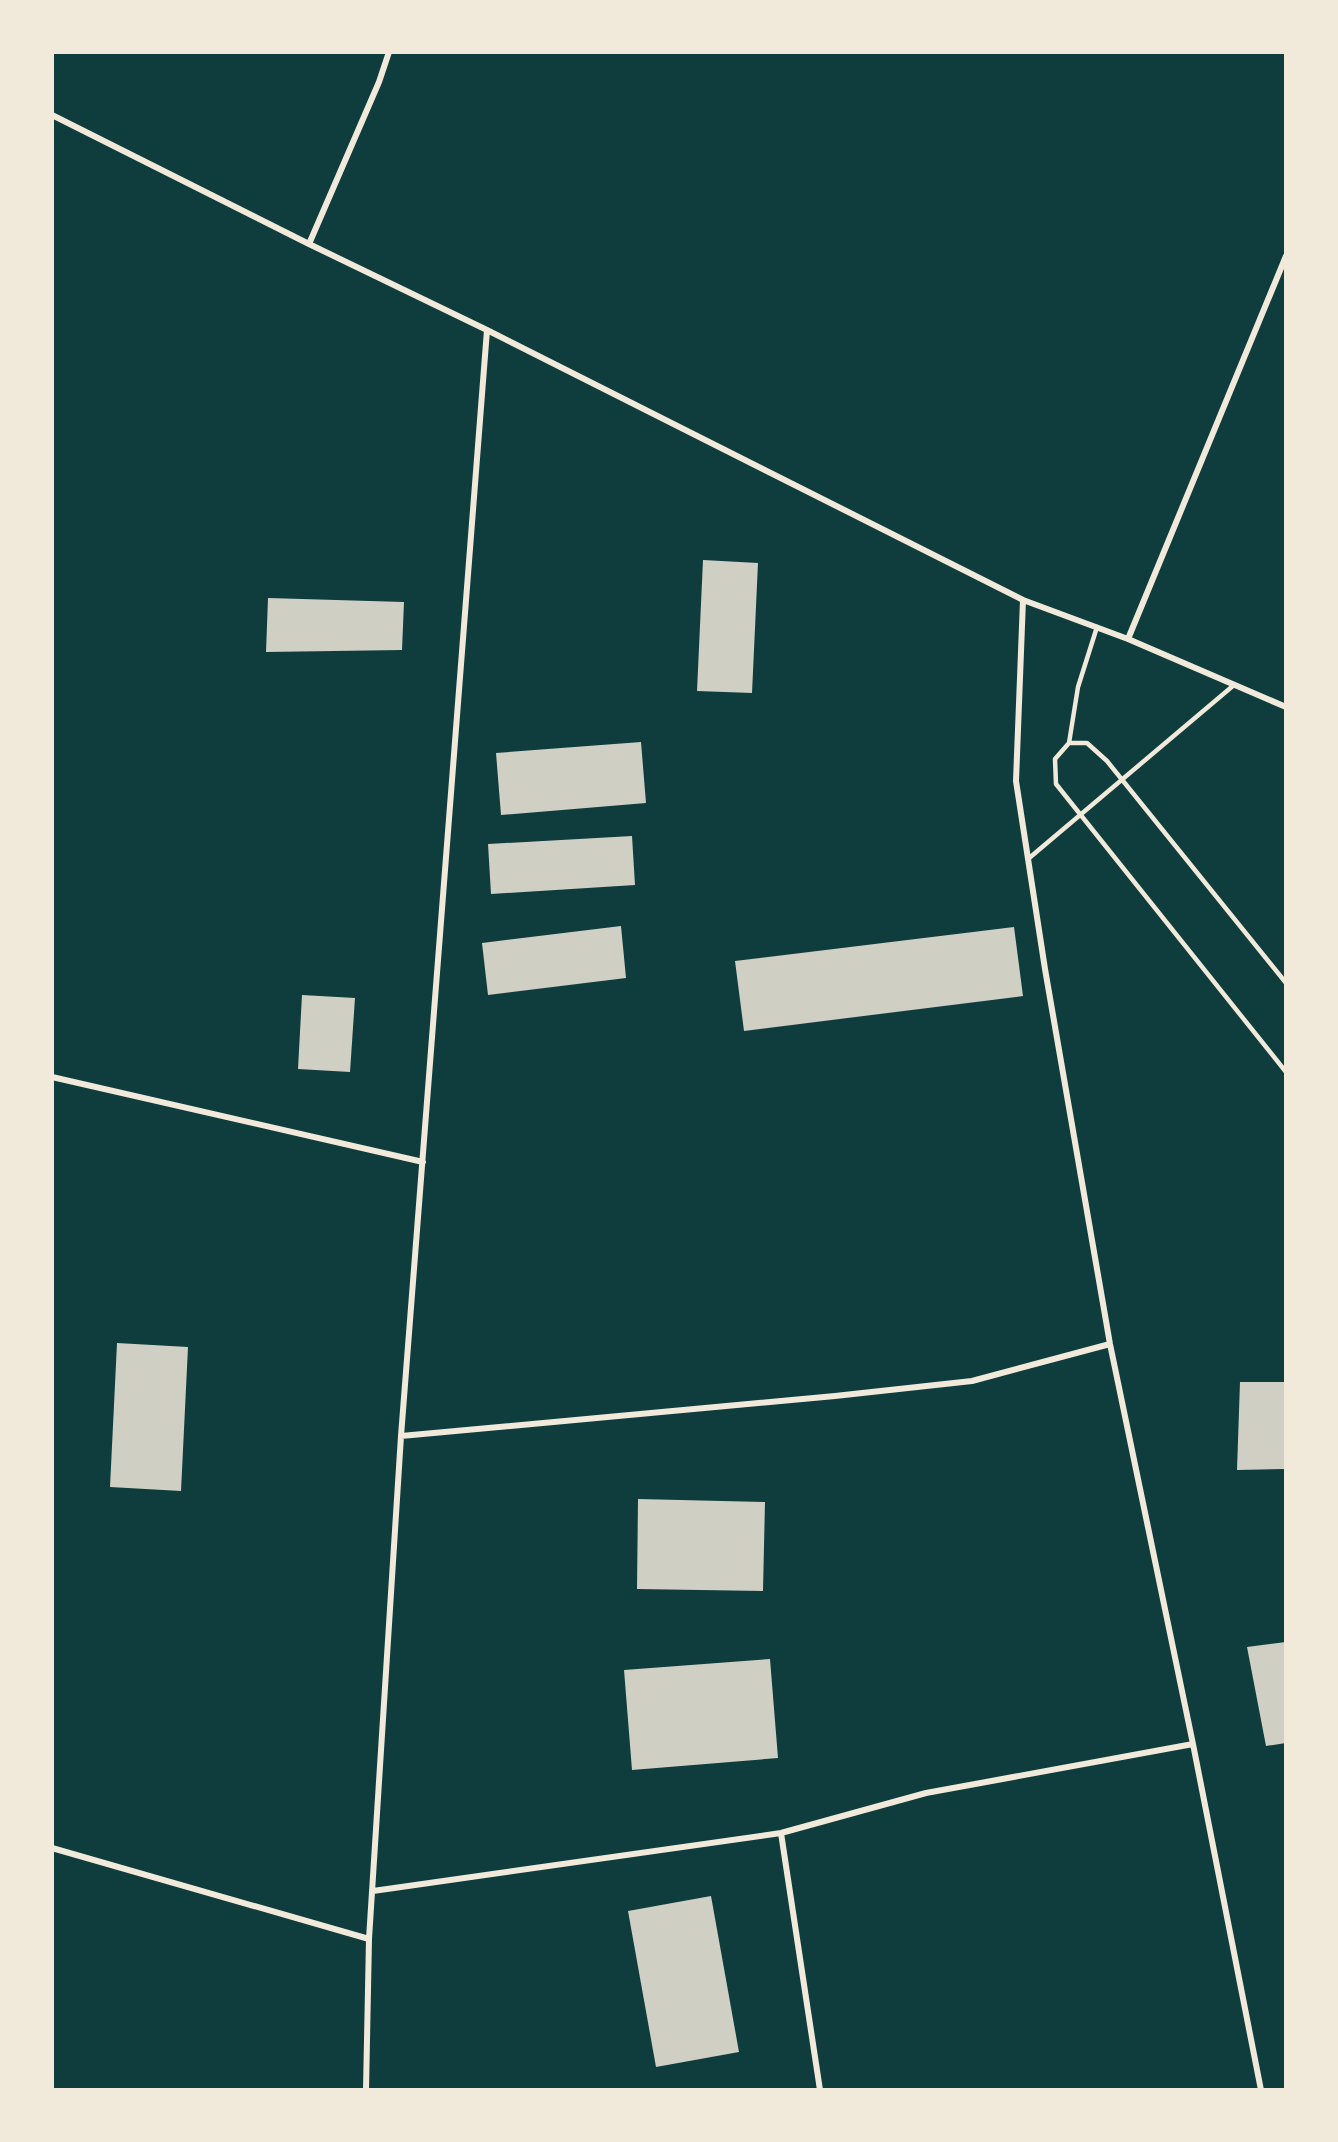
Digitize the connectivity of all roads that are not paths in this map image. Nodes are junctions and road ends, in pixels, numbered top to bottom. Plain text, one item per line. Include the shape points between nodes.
1 (389, 52) edge
2 (52, 115) edge
3 (309, 244) junction
4 (1286, 256) edge
5 (487, 330) junction
6 (1023, 600) junction
7 (1097, 627) junction
8 (1128, 639) junction
9 (1234, 685) junction
10 (1286, 708) edge
11 (1069, 743) junction
12 (1121, 780) junction
13 (1080, 814) junction
14 (1028, 859) junction
15 (1286, 983) edge
16 (1286, 1072) edge
17 (52, 1077) edge
18 (423, 1162) junction
19 (1110, 1344) junction
20 (401, 1436) junction
21 (1193, 1744) junction
22 (781, 1833) junction
23 (52, 1848) edge
24 (373, 1892) junction
25 (369, 1939) junction
26 (366, 2090) edge
27 (820, 2090) edge
28 (1261, 2090) edge

1 - 3 street
2 - 3 street
3 - 5 street
4 - 8 street
5 - 6 street
5 - 18 street
6 - 7 street
6 - 14 street via 1016,781
7 - 8 street
7 - 11 lane via 1078,687
8 - 9 street
9 - 10 street
9 - 12 lane
11 - 12 lane via 1087,743
11 - 13 lane via 1055,759 1056,784
12 - 13 lane
12 - 15 lane
13 - 14 lane
13 - 16 lane
14 - 19 street
17 - 18 street
18 - 20 street
19 - 20 street via 972,1381
19 - 21 street
20 - 24 street
21 - 22 street via 926,1793
21 - 28 street
22 - 24 street
22 - 27 street
23 - 25 street
24 - 25 street
25 - 26 street

